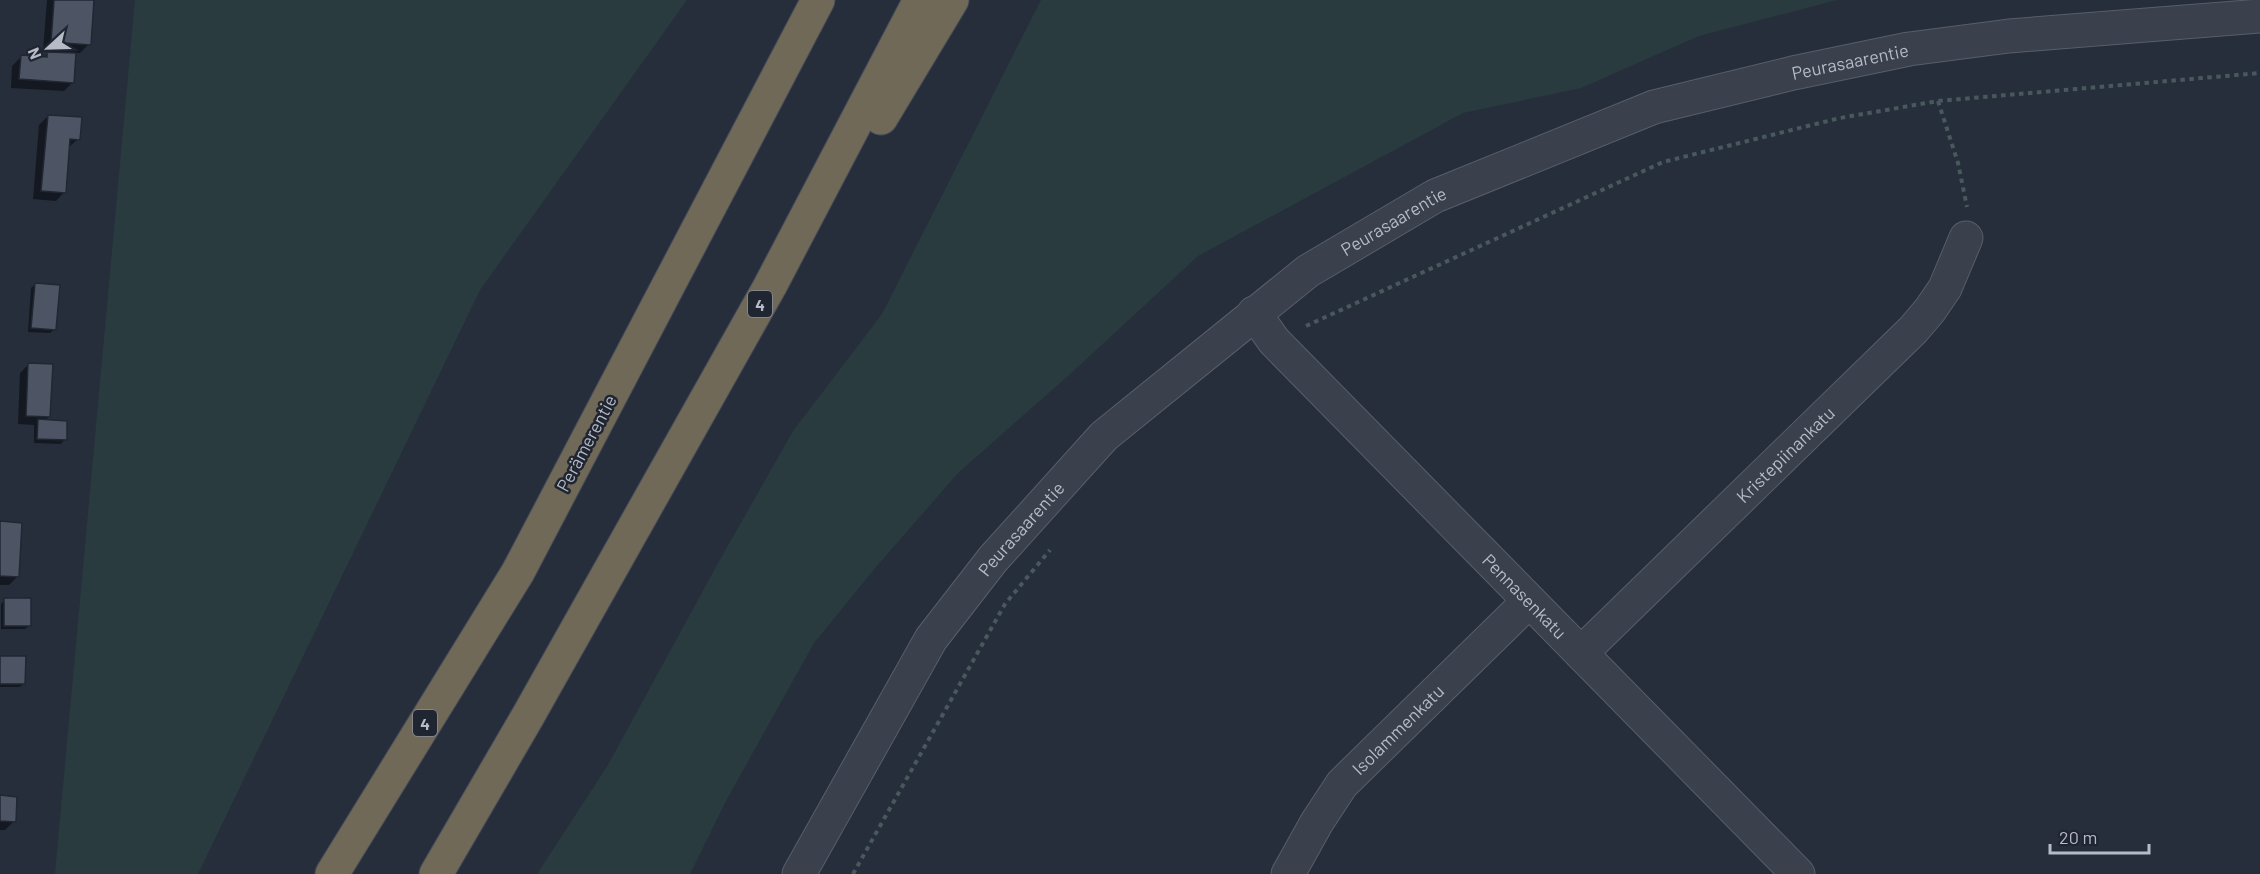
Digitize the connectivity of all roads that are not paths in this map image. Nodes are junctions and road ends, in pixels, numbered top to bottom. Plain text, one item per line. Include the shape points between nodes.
1 (818, 0) edge
2 (920, 0) edge
3 (952, 0) edge
4 (2260, 16) edge
5 (1966, 238) road end
6 (1254, 313) junction
7 (1529, 601) junction
8 (591, 603) junction
9 (1581, 653) junction
10 (332, 874) edge
11 (436, 874) edge
12 (799, 874) edge
13 (1288, 874) edge
14 (1798, 874) edge

1 - 10 highway, Perämerentie / 4 via 518,572
2 - 8 highway, 4 via 770,286
3 - 8 highway
4 - 6 street, Peurasaarentie via 2009,36 1909,49 1654,107 1435,196 1308,272
5 - 9 street, Kristepiinankatu via 1945,288 1913,330
6 - 7 street, Pennasenkatu via 1274,341
6 - 12 street, Peurasaarentie via 1104,436 993,559 931,639
7 - 9 street, Pennasenkatu
7 - 13 street, Isolammenkatu via 1342,784
8 - 11 highway, 4
9 - 14 street, Pennasenkatu

